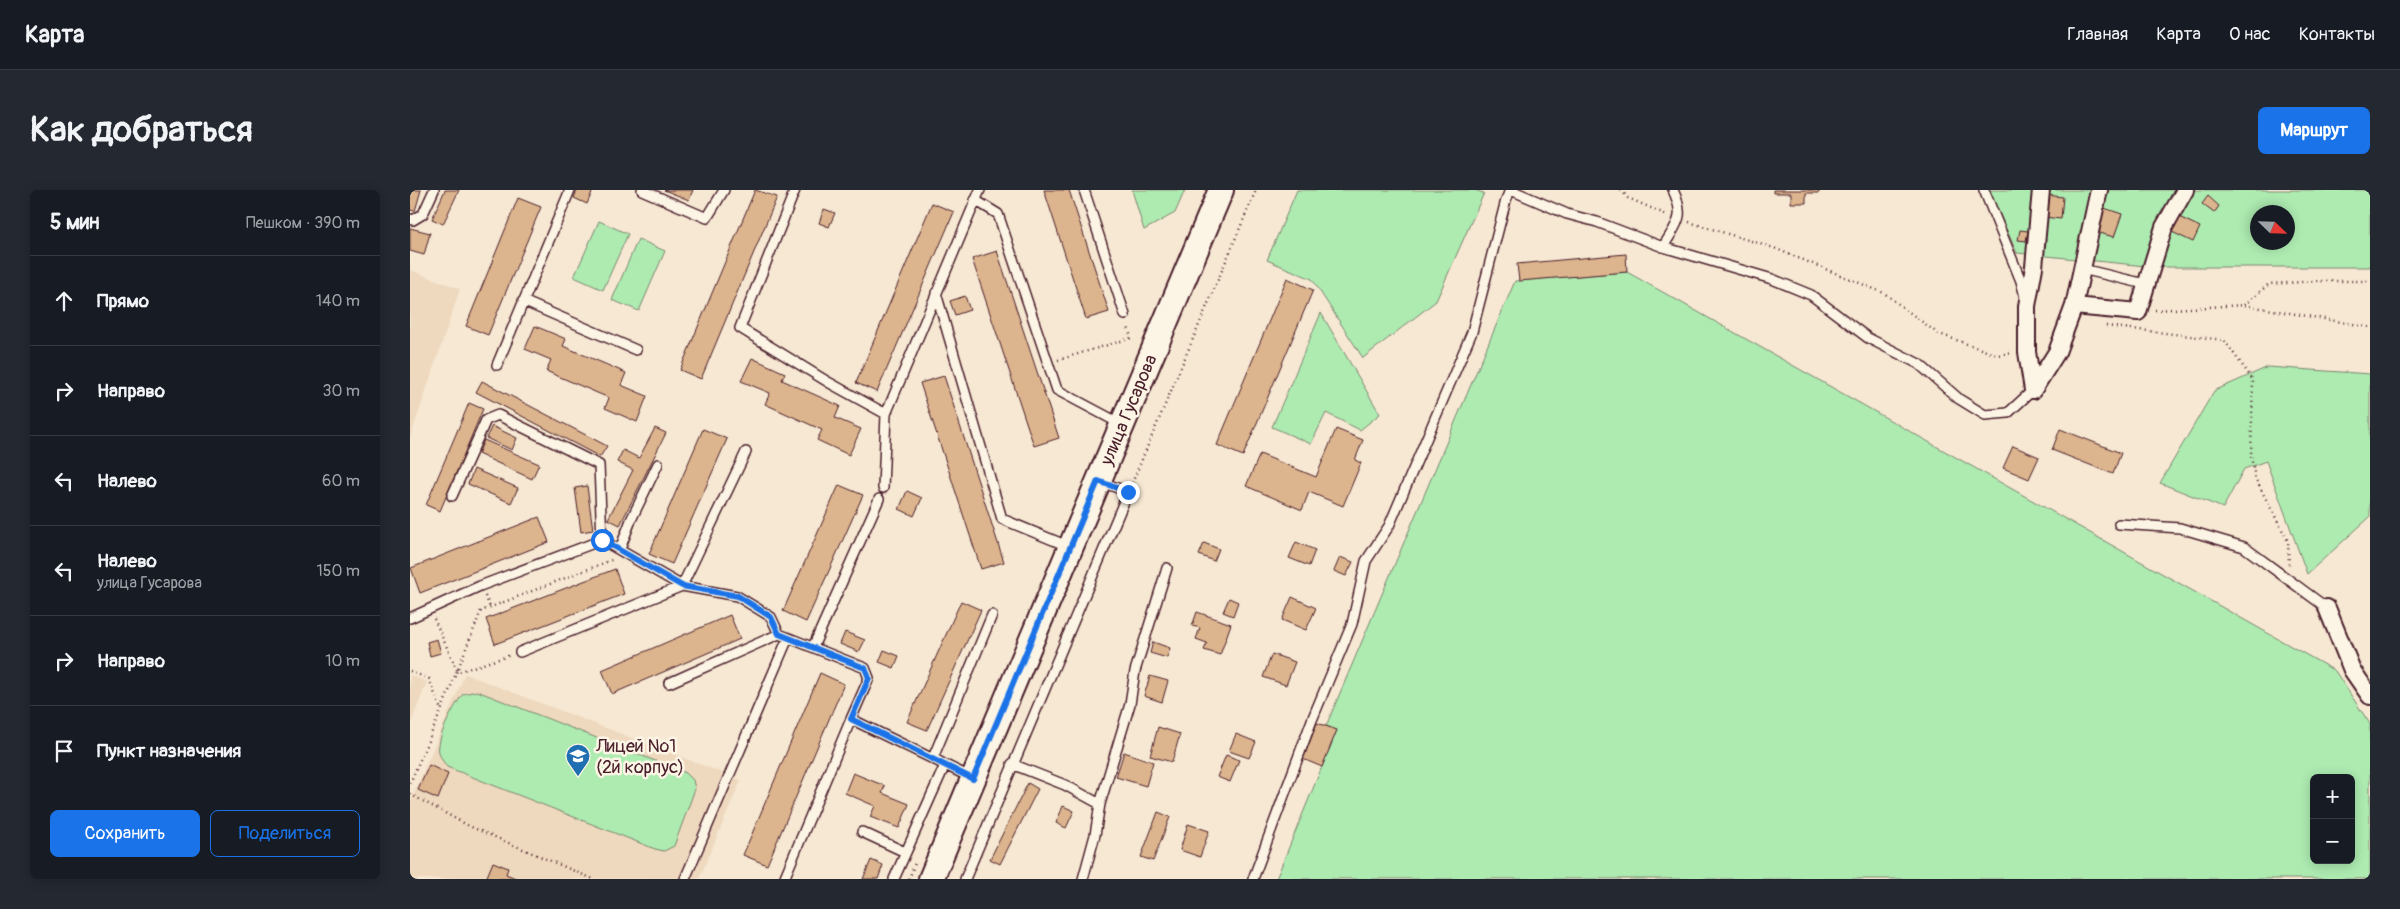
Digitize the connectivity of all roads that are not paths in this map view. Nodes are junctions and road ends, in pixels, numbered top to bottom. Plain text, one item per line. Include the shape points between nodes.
1 (434, 190) edge
2 (570, 190) edge
3 (642, 190) edge
4 (724, 190) edge
5 (795, 190) edge
6 (980, 190) edge
7 (1084, 190) edge
8 (1221, 190) edge
9 (1511, 190) edge
10 (1673, 190) edge
11 (1984, 190) edge
12 (2041, 190) edge
13 (2099, 190) edge
14 (2186, 190) edge
15 (1526, 193) edge
16 (975, 200) junction
17 (410, 219) edge
18 (1663, 247) junction
19 (2082, 269) junction
20 (2146, 284) junction
21 (936, 293) junction
22 (524, 301) junction
23 (2027, 306) junction
24 (2074, 306) junction
25 (1125, 315) dead end
26 (636, 350) dead end
27 (497, 365) dead end
28 (2033, 390) junction
29 (886, 414) junction
30 (1123, 424) junction
31 (746, 452) dead end
32 (658, 464) dead end
33 (1098, 481) junction
34 (883, 488) dead end
35 (452, 496) dead end
36 (878, 499) dead end
37 (2119, 524) dead end
38 (602, 540) junction
39 (1070, 547) junction
40 (624, 552) junction
41 (1167, 568) dead end
42 (682, 586) junction
43 (2327, 608) joint
44 (992, 615) dead end
45 (410, 618) edge
46 (784, 636) junction
47 (813, 647) junction
48 (520, 652) road end
49 (669, 683) dead end
50 (2370, 696) edge
51 (851, 719) junction
52 (934, 758) junction
53 (1012, 764) junction
54 (945, 765) junction
55 (973, 779) junction
56 (1100, 804) junction
57 (862, 832) dead end
58 (906, 852) junction
59 (685, 879) edge
60 (784, 879) edge
61 (894, 879) edge
62 (931, 879) edge
63 (965, 879) edge
64 (1083, 879) edge
65 (1253, 879) edge

1 - 17 lane via 423,214
2 - 22 lane
3 - 4 lane via 707,218
5 - 29 lane via 740,328
6 - 16 lane
7 - 25 lane
8 - 30 street, улица Гусарова
9 - 15 lane
9 - 65 lane via 1472,332 1389,526 1366,561 1352,624 1312,720
10 - 18 lane via 1681,207 1679,220
11 - 23 lane via 2021,281
12 - 23 street
13 - 19 street
14 - 20 street via 2164,227
15 - 18 lane via 1567,214
16 - 21 lane
16 - 30 lane via 998,214 1058,390
18 - 28 lane via 1772,279 1811,295 1868,338 1919,364 1959,399 1985,415 2008,413
19 - 20 lane
19 - 24 street
20 - 24 street via 2138,312
21 - 29 lane
21 - 39 lane via 1002,519
22 - 26 lane
22 - 27 lane
23 - 28 street via 2027,352
24 - 28 street via 2057,352
29 - 34 lane
30 - 33 street, улица Гусарова
31 - 42 lane
32 - 40 lane via 631,520
33 - 39 street, улица Гусарова
33 - 53 lane via 1128,492
35 - 38 lane via 486,420 498,415 599,465
36 - 47 lane
37 - 43 lane via 2180,528 2244,548
38 - 40 lane
38 - 45 lane via 480,586
39 - 55 street, улица Гусарова
40 - 42 lane
41 - 56 lane via 1135,670 1130,704
42 - 46 lane via 738,596 771,617
42 - 48 lane
43 - 50 street via 2352,670
44 - 52 lane
46 - 47 lane
46 - 49 lane
46 - 59 lane
47 - 51 lane via 865,668 869,678
51 - 52 lane
51 - 60 lane
52 - 54 lane
53 - 56 lane
53 - 63 lane
54 - 55 lane
54 - 58 lane
55 - 62 street, улица Гусарова
56 - 64 lane
57 - 58 lane
58 - 61 lane

